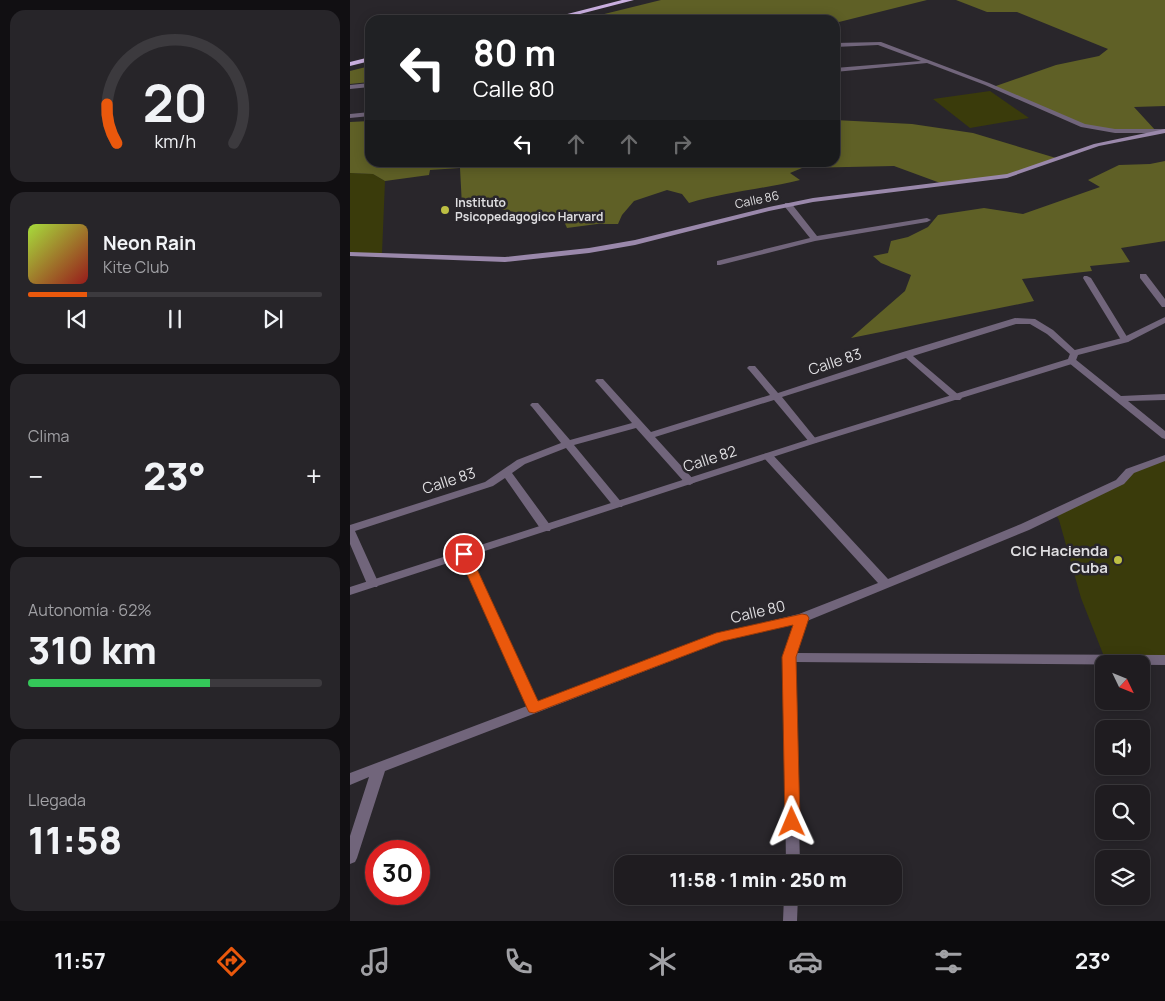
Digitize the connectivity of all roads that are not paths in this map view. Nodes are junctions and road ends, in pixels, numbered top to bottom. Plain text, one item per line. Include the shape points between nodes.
1 (631, 0) edge
2 (570, 15) edge
3 (840, 46) edge
4 (365, 60) edge
5 (930, 61) junction
6 (350, 64) edge
7 (840, 70) edge
8 (365, 86) edge
9 (350, 87) edge
10 (365, 114) edge
11 (350, 116) edge
12 (1165, 131) edge
13 (788, 205) junction
14 (927, 220) dead end
15 (815, 239) junction
16 (350, 254) edge
17 (720, 263) dead end
18 (1143, 276) dead end
19 (1087, 278) dead end
20 (1165, 305) edge
21 (1165, 320) edge
22 (1126, 340) junction
23 (906, 354) junction
24 (1073, 357) junction
25 (752, 368) dead end
26 (600, 381) dead end
27 (1165, 396) edge
28 (776, 397) junction
29 (957, 398) junction
30 (1118, 399) junction
31 (535, 405) dead end
32 (638, 424) junction
33 (649, 436) junction
34 (1165, 436) edge
35 (813, 441) junction
36 (568, 444) junction
37 (768, 456) junction
38 (1165, 458) edge
39 (506, 472) junction
40 (690, 482) junction
41 (618, 505) junction
42 (546, 528) junction
43 (350, 530) edge
44 (464, 554) junction
45 (885, 583) junction
46 (373, 584) junction
47 (350, 591) edge
48 (802, 618) junction
49 (789, 657) junction
50 (1165, 660) edge
51 (534, 708) junction
52 (379, 768) junction
53 (350, 779) edge
54 (793, 855) edge
55 (350, 858) edge
56 (791, 905) edge
57 (790, 921) edge

1 - 2 highway
3 - 5 street via 880,43
4 - 6 highway
5 - 7 street
5 - 12 street via 1083,126 1115,131
8 - 9 street
10 - 11 street
12 - 13 main road, Calle 86 via 1109,142 1007,176
13 - 15 street
13 - 16 main road, Calle 86 via 650,239 585,252 524,259
14 - 15 street
15 - 17 street
18 - 20 street
19 - 22 street
21 - 22 street, Calle 82
22 - 24 street, Calle 82
23 - 24 street, Calle 83 via 1015,321 1032,321 1050,332
23 - 28 street, Calle 83
23 - 29 street
24 - 29 street, Calle 82
24 - 30 street
25 - 28 street
26 - 32 street
27 - 30 street
28 - 33 street, Calle 83
28 - 35 street
29 - 35 street, Calle 82
30 - 34 street
31 - 36 street
32 - 33 street
32 - 36 street, Calle 83
33 - 40 street
35 - 37 street, Calle 82
36 - 39 street, Calle 83 via 521,462
36 - 41 street
37 - 40 street, Calle 82
37 - 45 street
38 - 45 street, Calle 80 via 1130,471 1120,482 1025,527
39 - 42 street
39 - 43 street, Calle 83 via 489,484
40 - 41 street, Calle 82
41 - 42 street, Calle 82
42 - 44 street, Calle 82
43 - 46 street
44 - 46 street, Calle 82
44 - 51 street
45 - 48 street, Calle 80
46 - 47 street, Calle 82
48 - 49 street
48 - 51 street, Calle 80 via 721,637
49 - 50 street
49 - 54 street
51 - 52 street, Calle 80
52 - 53 street, Calle 80
52 - 55 street
56 - 57 street

